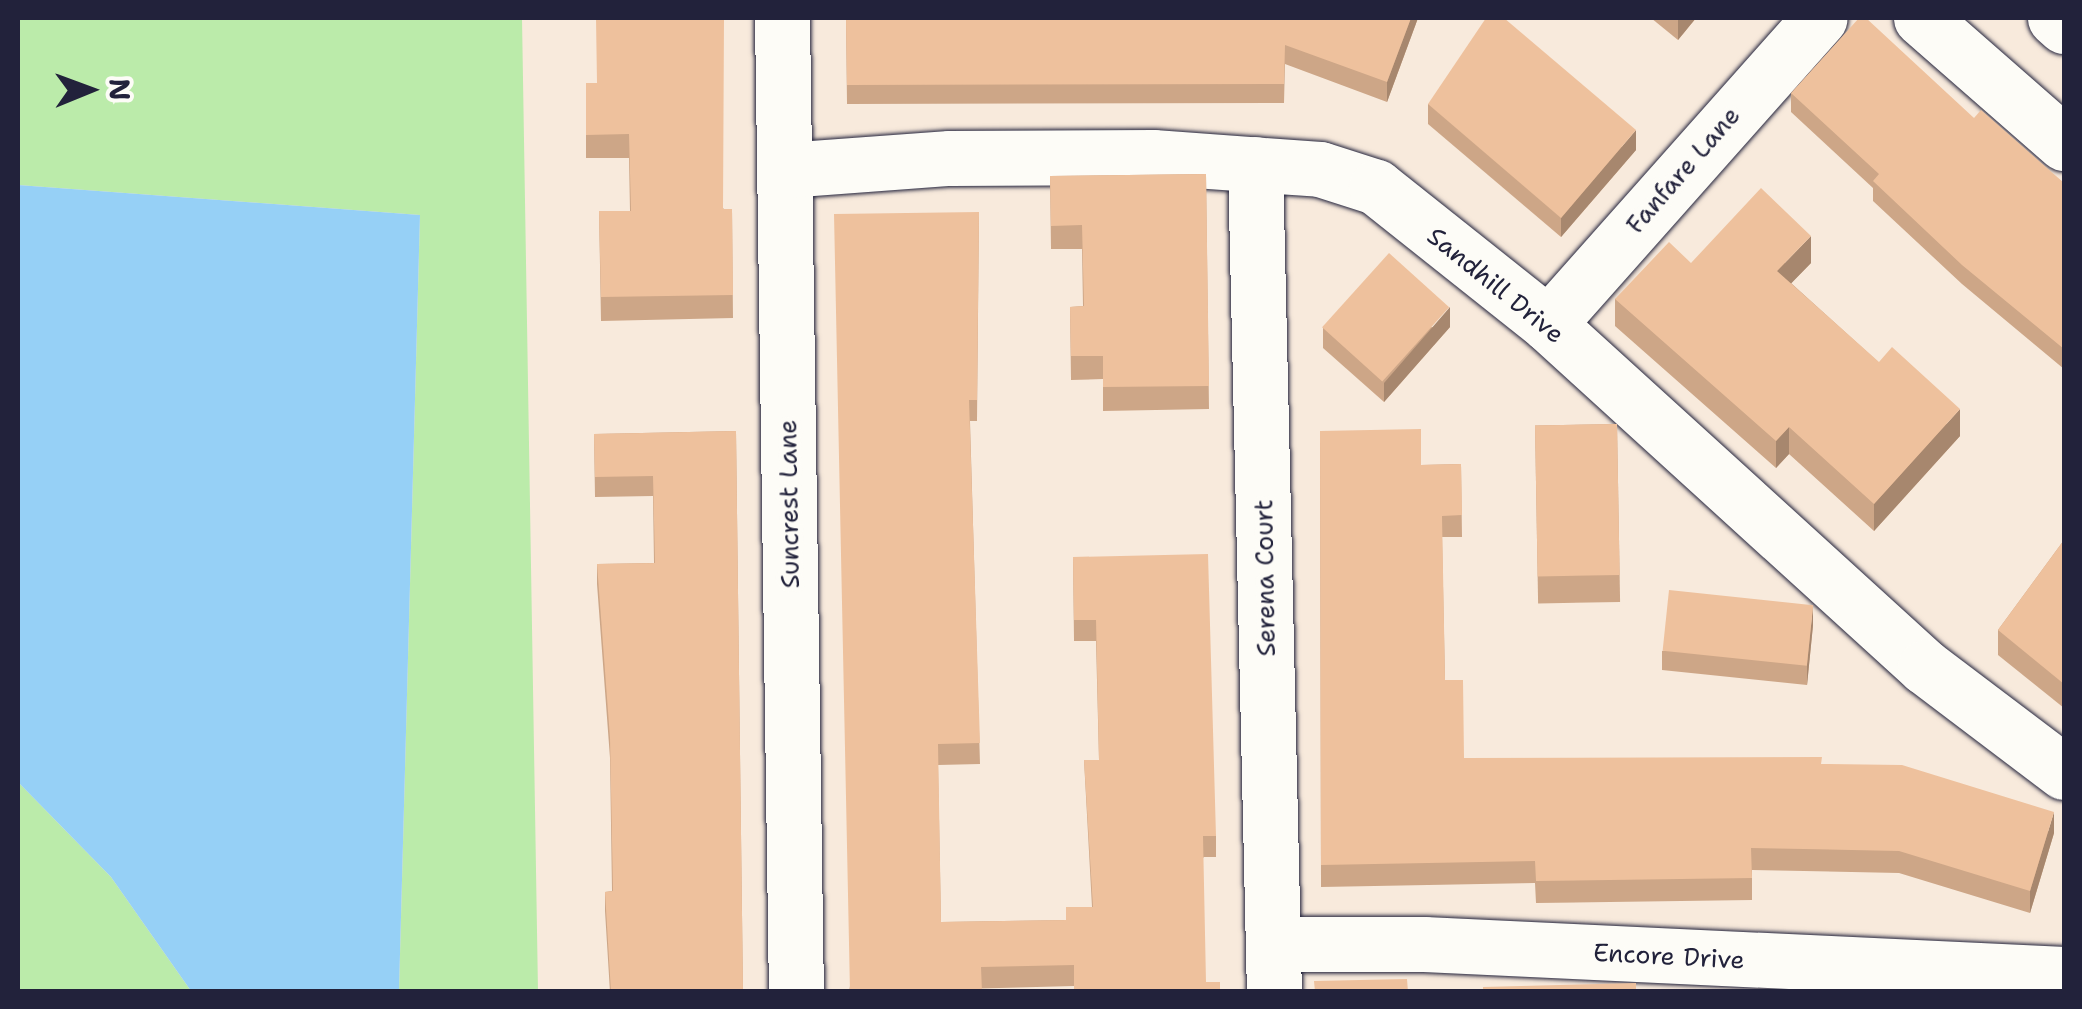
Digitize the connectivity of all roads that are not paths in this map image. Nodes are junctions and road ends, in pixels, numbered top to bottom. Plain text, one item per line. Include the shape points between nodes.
1 (782, 18) edge
2 (1820, 18) edge
3 (1921, 18) edge
4 (2054, 18) edge
5 (2064, 26) edge
6 (2064, 143) edge
7 (1255, 164) junction
8 (785, 170) junction
9 (1548, 324) junction
10 (2064, 772) edge
11 (1274, 968) edge
12 (2064, 974) edge
13 (796, 992) edge

1 - 8 street, Suncrest Lane
2 - 9 street, Fanfare Lane
3 - 6 street
4 - 5 street
7 - 8 street, Sandhill Drive via 950,158
7 - 9 street, Sandhill Drive via 1320,169 1376,188
7 - 11 street, Serena Court
8 - 13 street, Suncrest Lane
9 - 10 street, Sandhill Drive via 1925,667
11 - 12 street, Encore Drive via 1424,944

